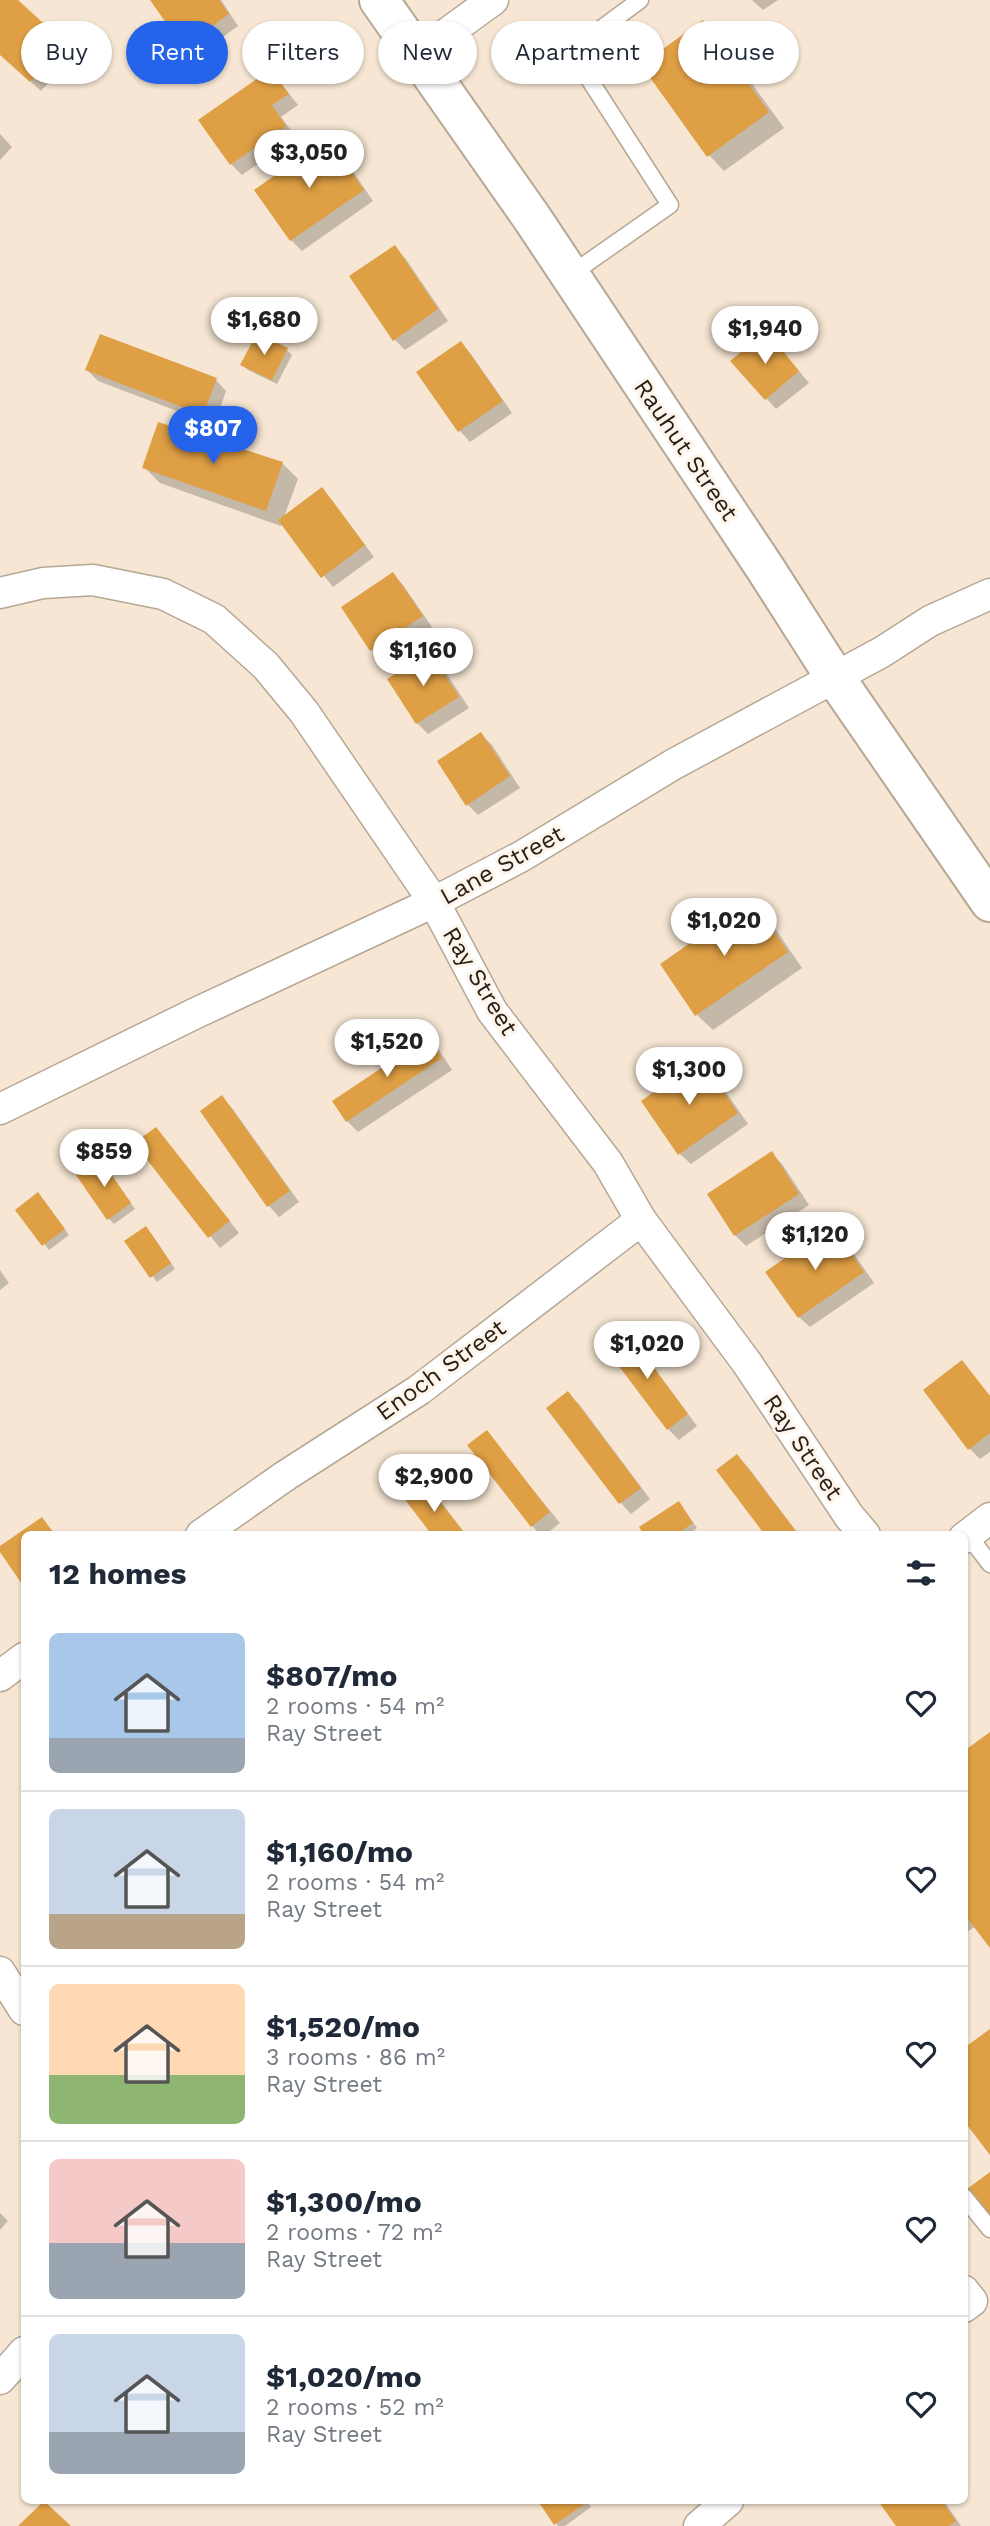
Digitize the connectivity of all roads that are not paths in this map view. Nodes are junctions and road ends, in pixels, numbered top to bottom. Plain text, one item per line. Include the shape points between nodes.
1 (379, 0) edge
2 (493, 0) edge
3 (640, 0) edge
4 (393, 21) edge
5 (464, 21) edge
6 (436, 84) edge
7 (570, 275) junction
8 (0, 593) edge
9 (990, 594) edge
10 (834, 676) junction
11 (434, 902) junction
12 (990, 902) edge
13 (0, 1109) edge
14 (641, 1220) junction
15 (207, 1531) edge
16 (861, 1531) edge
17 (974, 1531) edge
18 (990, 1564) edge
19 (21, 1660) edge
20 (0, 1676) edge
21 (0, 1972) edge
22 (21, 2005) edge
23 (968, 2202) edge
24 (990, 2229) edge
25 (21, 2355) edge
26 (0, 2379) edge
27 (725, 2504) edge
28 (699, 2526) edge

1 - 4 main road, Rauhut Street
2 - 5 street
3 - 7 lane via 571,51 670,205
6 - 7 main road, Rauhut Street
7 - 10 main road, Rauhut Street
8 - 11 street, Ray Street via 43,583 93,580 163,594 214,619 265,666 304,712
9 - 10 street, Lane Street via 930,621
10 - 11 street, Lane Street
10 - 12 main road, Rauhut Street
11 - 13 street, Lane Street
11 - 14 street, Ray Street via 492,1011 608,1163
14 - 15 street, Enoch Street via 419,1390
14 - 16 street, Ray Street via 747,1363
17 - 18 lane
19 - 20 street
21 - 22 street
23 - 24 lane
25 - 26 street
27 - 28 street

